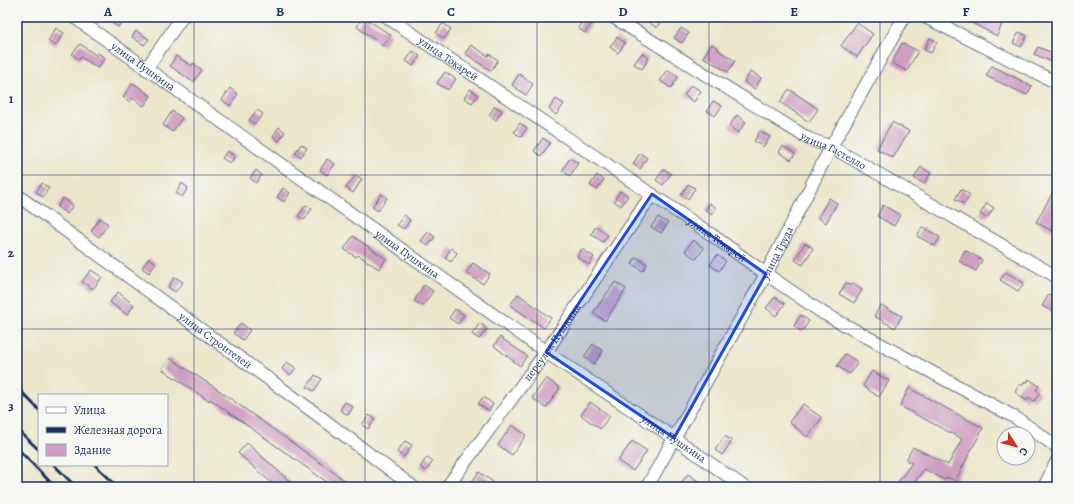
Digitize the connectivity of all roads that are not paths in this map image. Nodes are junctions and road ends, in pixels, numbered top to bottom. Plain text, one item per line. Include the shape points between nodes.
1 (74, 17) edge
2 (182, 17) edge
3 (387, 17) edge
4 (613, 17) edge
5 (904, 17) edge
6 (925, 17) edge
7 (146, 69) junction
8 (1057, 83) edge
9 (830, 147) junction
10 (652, 194) junction
11 (17, 195) edge
12 (766, 274) junction
13 (1057, 277) edge
14 (546, 352) junction
15 (674, 438) junction
16 (1057, 447) edge
17 (1057, 461) edge
18 (413, 487) edge
19 (447, 487) edge
20 (647, 487) edge
21 (744, 487) edge
22 (1044, 487) edge

1 - 7 street, улица Пушкина
2 - 7 street
3 - 10 street, улица Токарей
4 - 9 street, улица Гастелло via 809,139
5 - 9 street, улица Труда
6 - 8 street
7 - 14 street, улица Пушкина
9 - 12 street, улица Труда
9 - 13 street, улица Гастелло
10 - 12 street, улица Токарей
10 - 14 street, переулок Пушкина
11 - 18 street, улица Строителей via 315,412
12 - 15 street, улица Труда
12 - 16 street, улица Токарей via 823,313 1016,418
14 - 15 street, улица Пушкина
14 - 19 street, переулок Пушкина
15 - 20 street, улица Труда
15 - 21 street, улица Пушкина
17 - 22 street

